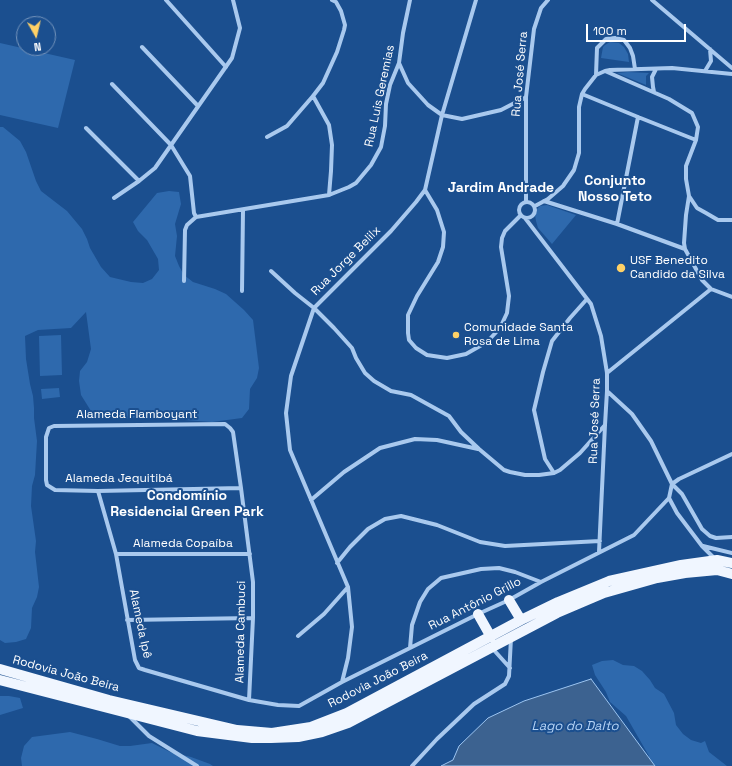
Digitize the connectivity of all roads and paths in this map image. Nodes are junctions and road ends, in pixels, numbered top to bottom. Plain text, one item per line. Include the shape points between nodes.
1 (166, 0) edge
2 (233, 0) edge
3 (332, 0) edge
4 (410, 0) edge
5 (476, 0) edge
6 (548, 0) edge
7 (652, 0) edge
8 (142, 47) dead end
9 (710, 49) junction
10 (399, 63) junction
11 (226, 67) junction
12 (732, 68) edge
13 (635, 69) junction
14 (656, 69) junction
15 (605, 70) junction
16 (705, 70) junction
17 (732, 74) edge
18 (596, 75) junction
19 (112, 84) dead end
20 (654, 92) junction
21 (582, 94) junction
22 (313, 96) junction
23 (526, 97) junction
24 (198, 106) junction
25 (442, 115) junction
26 (638, 117) junction
27 (86, 128) dead end
28 (267, 137) dead end
29 (696, 140) junction
30 (171, 144) junction
31 (139, 181) junction
32 (425, 190) junction
33 (329, 195) junction
34 (689, 196) junction
35 (114, 198) dead end
36 (526, 201) junction
37 (544, 201) junction
38 (535, 206) junction
39 (243, 210) junction
40 (521, 215) junction
41 (196, 218) junction
42 (525, 218) junction
43 (732, 220) edge
44 (617, 224) junction
45 (685, 249) junction
46 (271, 271) dead end
47 (184, 281) dead end
48 (711, 289) junction
49 (242, 291) dead end
50 (732, 297) edge
51 (587, 299) junction
52 (314, 308) junction
53 (607, 372) junction
54 (607, 391) junction
55 (225, 424) joint
56 (605, 425) junction
57 (479, 449) junction
58 (732, 454) edge
59 (554, 473) junction
60 (672, 484) junction
61 (47, 485) joint
62 (241, 488) junction
63 (98, 491) junction
64 (669, 498) junction
65 (311, 500) junction
66 (732, 537) edge
67 (600, 541) junction
68 (702, 546) junction
69 (600, 552) junction
70 (732, 553) edge
71 (116, 554) junction
72 (250, 554) junction
73 (716, 560) junction
74 (338, 563) junction
75 (732, 563) edge
76 (732, 574) edge
77 (541, 582) junction
78 (348, 587) junction
79 (509, 600) junction
80 (478, 614) junction
81 (253, 618) junction
82 (127, 620) junction
83 (521, 620) junction
84 (298, 636) dead end
85 (491, 637) junction
86 (511, 637) junction
87 (410, 648) junction
88 (492, 648) junction
89 (510, 668) junction
90 (0, 669) edge
91 (0, 680) edge
92 (342, 682) junction
93 (249, 700) junction
94 (278, 705) joint
95 (126, 712) junction
96 (197, 766) edge
97 (412, 766) edge

1 - 11 street
2 - 11 street via 240,28 232,58
3 - 22 street via 341,11 345,25 329,71
4 - 10 street, Rua Luis Geremias via 402,33
5 - 25 street, Rua Jorge Belilx
6 - 23 street, Rua José Serra via 541,8 534,29
7 - 9 street
8 - 24 street
9 - 12 street
9 - 16 street via 711,61
10 - 25 street via 408,83 428,105
10 - 33 street, Rua Luis Geremias via 390,85 381,147 371,166 356,183
11 - 24 street
13 - 14 street
13 - 15 street
13 - 18 street via 630,48 624,40 606,39 597,48
14 - 16 street
14 - 20 street via 652,77
15 - 18 street
15 - 20 street
16 - 17 street
18 - 21 street
19 - 30 street
20 - 29 street via 692,113 698,127
21 - 26 street
21 - 37 street via 579,107 579,152 574,170 563,186
22 - 28 street via 287,126
22 - 33 street via 329,125 332,145
23 - 25 street via 501,110 462,118
23 - 36 street, Rua José Serra
24 - 30 street
25 - 32 street, Rua Jorge Belilx
26 - 29 street
26 - 44 street
27 - 31 street
29 - 34 street via 686,166
30 - 31 street via 154,168
30 - 41 street via 190,176
31 - 35 street
32 - 40 street via 437,210 444,232 443,247 438,262 408,315 408,333 412,344 427,355 447,358 466,354 487,342 500,328 507,313 510,296 501,246 502,238 505,231
32 - 52 street, Rua Jorge Belilx via 391,231
33 - 39 street, Rua Luis Geremias
34 - 43 street via 697,208 706,214 718,220
34 - 45 street
36 - 38 street
36 - 40 street via 519,207
37 - 38 street
37 - 44 street
38 - 42 street via 535,214
39 - 41 street, Rua Luis Geremias
39 - 49 street
40 - 42 street
41 - 47 street via 185,230
42 - 51 street, Rua José Serra
44 - 45 street
45 - 48 street via 702,280
46 - 52 street
48 - 50 street
48 - 53 street
51 - 53 street, Rua José Serra via 601,336
51 - 59 street via 552,341 534,410 545,459
52 - 57 street via 352,348 365,373 374,381 391,391 411,395 449,416
52 - 65 street, Rua Jorge Belilx via 291,376 286,413 290,450
53 - 54 street, Rua José Serra
54 - 56 street, Rua José Serra
54 - 60 street via 632,414 651,441
55 - 61 street, Alameda Flamboyant via 54,426 49,428 46,437
55 - 62 street, Alameda Cambuci via 233,432
56 - 59 street via 580,454
56 - 67 street, Rua José Serra
57 - 59 street via 510,472 525,475
57 - 65 street via 437,440 415,439 380,448 344,472
58 - 60 street
60 - 64 street
60 - 66 street via 682,494 702,529 716,538
61 - 63 street, Alameda Jequitibá via 55,490
62 - 63 street, Alameda Jequitibá
62 - 72 street, Alameda Cambuci
63 - 71 street, Alameda Ipê
64 - 68 street
64 - 69 street, Rua Antônio Grillo via 634,535
65 - 74 street, Rua Jorge Belilx
67 - 69 street, Rua José Serra
67 - 74 street via 505,546 480,542 437,525 402,516 385,519 368,529
68 - 70 street
68 - 73 street
69 - 77 street, Rua Antônio Grillo
71 - 72 street, Alameda Copaíba
71 - 82 street, Alameda Ipê
72 - 81 street, Alameda Cambuci
73 - 75 main road, Rodovia João Beira
73 - 83 main road, Rodovia João Beira via 610,581
74 - 78 street, Rua Jorge Belilx
76 - 86 main road, Rodovia João Beira via 717,570 649,580 604,593 557,613
77 - 79 street, Rua Antônio Grillo
77 - 87 street via 500,568 481,569 441,578 428,589 420,602 412,625
78 - 84 street via 324,614
78 - 92 street, Rua Jorge Belilx via 352,627
79 - 80 street, Rua Antônio Grillo
79 - 83 main road
80 - 85 main road
80 - 87 street, Rua Antônio Grillo
81 - 82 street
81 - 93 street, Alameda Cambuci
82 - 93 street, Alameda Ipê via 134,660 139,668
83 - 85 main road, Rodovia João Beira
85 - 90 main road, Rodovia João Beira via 347,713 311,727 272,733 237,730 109,700
86 - 88 main road, Rodovia João Beira
86 - 89 street
87 - 92 street, Rua Antônio Grillo
88 - 89 street
88 - 95 main road, Rodovia João Beira via 348,723 298,737 227,736 197,731
89 - 97 street via 505,684 474,704
91 - 95 main road, Rodovia João Beira
92 - 94 street, Rua Antônio Grillo via 299,706
93 - 94 street, Alameda Ipê
95 - 96 street via 149,736

